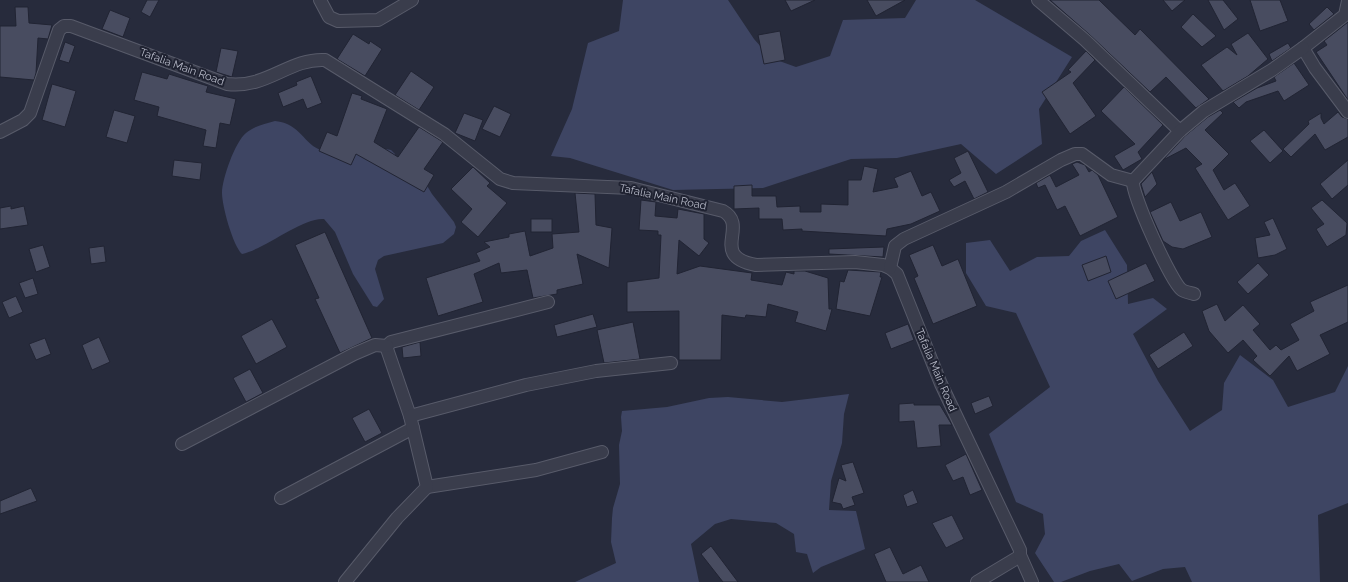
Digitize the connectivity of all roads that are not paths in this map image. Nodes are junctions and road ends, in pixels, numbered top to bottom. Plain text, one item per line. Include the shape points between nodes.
1 (320, 0) edge
2 (412, 0) edge
3 (1038, 0) edge
4 (1348, 1) edge
5 (1303, 48) junction
6 (1348, 112) edge
7 (1180, 131) junction
8 (0, 132) edge
9 (1133, 181) junction
10 (890, 268) junction
11 (1194, 294) dead end
12 (548, 302) dead end
13 (387, 346) junction
14 (671, 363) dead end
15 (411, 422) junction
16 (182, 444) dead end
17 (602, 452) dead end
18 (427, 487) junction
19 (281, 498) dead end
20 (1020, 555) junction
21 (345, 582) edge
22 (977, 582) edge
23 (1032, 582) edge

1 - 2 street via 329,17 338,21 378,20
3 - 7 street
4 - 5 street via 1345,15
5 - 6 street
5 - 7 street via 1204,111
7 - 9 street
8 - 10 street, Tafalia Main Road via 23,120 30,113 59,30 64,26 71,26 226,84 253,83 303,62 325,60 444,134 500,179 513,183 631,188 723,211 731,215 734,223 731,247 743,263 756,265 855,262
9 - 10 street via 1111,175 1082,154 1076,154 1060,160 1006,192 904,239 896,246
9 - 11 street via 1132,186 1140,207 1171,275 1182,290
10 - 20 street, Tafalia Main Road via 897,274 941,384 1020,550
12 - 13 street via 391,342
13 - 15 street
13 - 16 street via 375,345 354,354
14 - 15 street via 596,371 534,384
15 - 18 street
15 - 19 street
17 - 18 street via 536,470
18 - 21 street via 397,518
20 - 22 street
20 - 23 street, Tafalia Main Road

